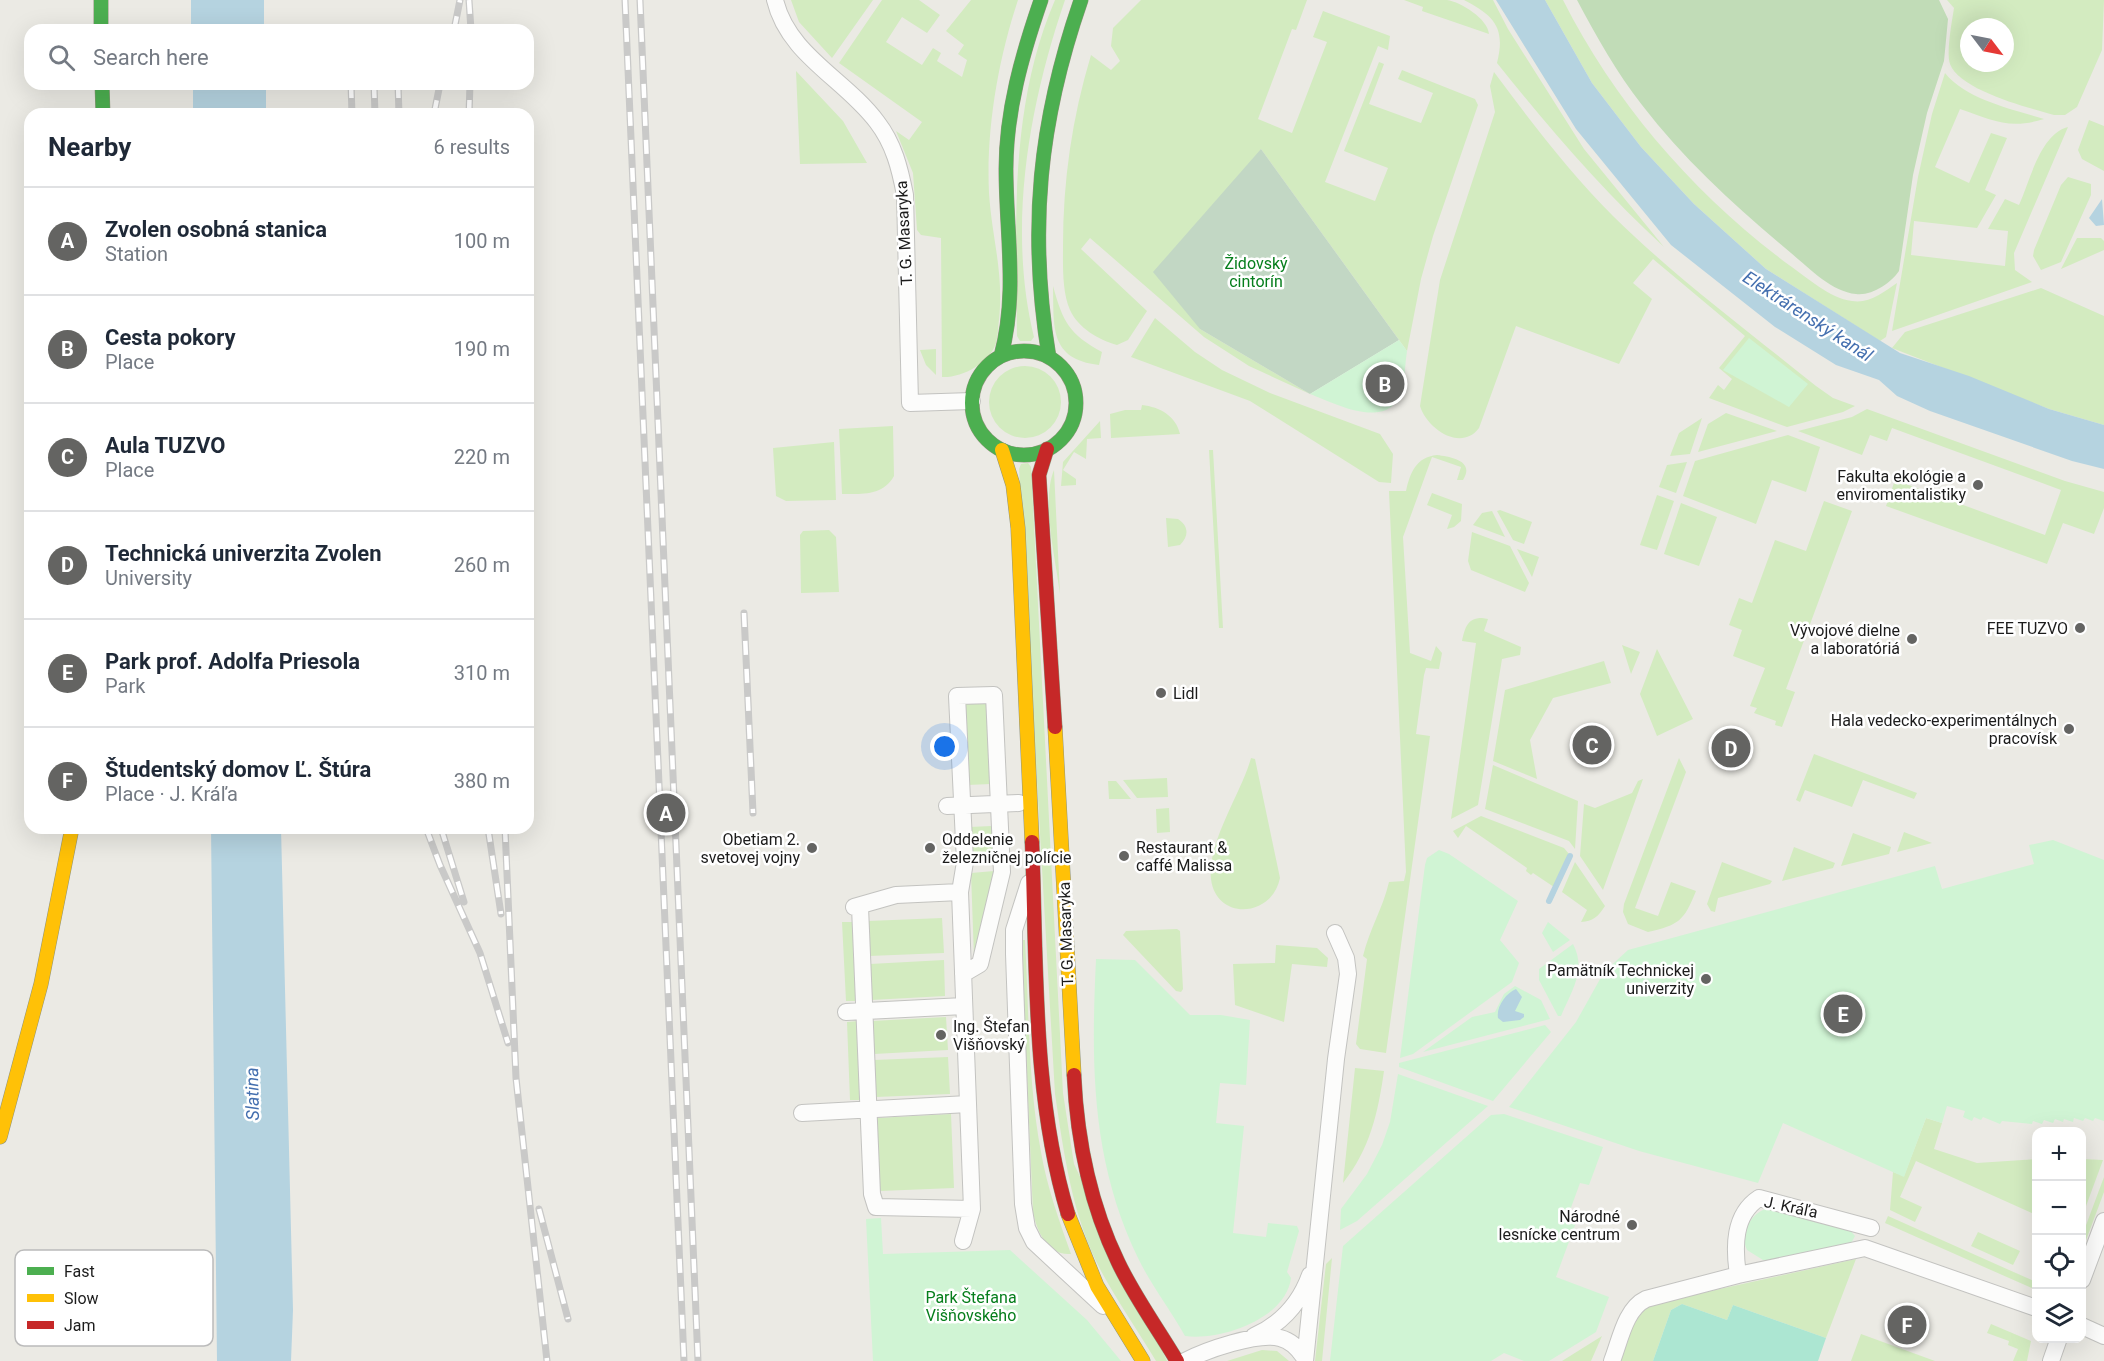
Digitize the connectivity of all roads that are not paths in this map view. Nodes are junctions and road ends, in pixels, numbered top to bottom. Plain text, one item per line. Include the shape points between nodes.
1 (101, 0) edge
2 (775, 0) edge
3 (1041, 0) edge
4 (1081, 0) edge
5 (101, 24) edge
6 (102, 90) edge
7 (103, 108) edge
8 (1001, 356) junction
9 (1049, 357) junction
10 (972, 401) junction
11 (1047, 449) junction
12 (1002, 450) junction
13 (1019, 802) dead end
14 (999, 803) junction
15 (955, 806) junction
16 (71, 834) edge
17 (1032, 874) junction
18 (960, 892) junction
19 (1335, 933) dead end
20 (963, 974) junction
21 (964, 1006) junction
22 (864, 1011) junction
23 (846, 1012) dead end
24 (968, 1104) junction
25 (868, 1107) junction
26 (802, 1113) dead end
27 (0, 1137) edge
28 (972, 1209) junction
29 (2104, 1221) edge
30 (963, 1241) dead end
31 (1865, 1248) junction
32 (1317, 1258) junction
33 (2086, 1270) edge
34 (1738, 1275) junction
35 (2032, 1306) edge
36 (1116, 1318) junction
37 (2086, 1328) edge
38 (2104, 1336) edge
39 (1239, 1343) junction
40 (2057, 1343) edge
41 (1305, 1360) edge
42 (1143, 1361) edge
43 (1177, 1361) edge
44 (1185, 1361) edge
45 (1612, 1361) edge
46 (2051, 1361) edge

1 - 5 street
2 - 10 street, T. G. Masaryka via 784,25 803,51 848,90 879,124 899,165 905,195 910,403
3 - 8 street via 1018,73 1007,129 1011,317
4 - 9 street via 1053,86 1038,200 1039,309
6 - 7 street
8 - 9 street via 1025,351
8 - 10 street via 981,375
9 - 11 street via 1069,376 1076,403 1068,431
10 - 12 street, T. G. Masaryka via 978,426
11 - 12 street via 1024,455
11 - 43 street, T. G. Masaryka via 1039,475 1041,522 1076,1112 1085,1165 1118,1263
12 - 17 street, T. G. Masaryka via 1013,485 1018,528
13 - 14 street
14 - 15 street
14 - 15 street via 994,695 957,696
14 - 20 street via 1002,872 994,911 980,964
15 - 18 street via 965,862
16 - 27 street via 41,984
17 - 36 street, T. G. Masaryka via 1042,1076 1055,1171 1087,1267
17 - 36 street, T. G. Masaryka via 1014,930 1027,1228 1034,1242
18 - 20 street
18 - 22 street via 896,895 857,907
19 - 32 street via 1348,974
20 - 21 street
21 - 22 street
21 - 24 street
22 - 23 street
22 - 25 street
24 - 25 street
24 - 28 street
25 - 26 street
25 - 28 street via 876,1207
28 - 30 street
29 - 33 street
31 - 34 street
31 - 34 street, J. Kráľa via 1872,1225 1759,1198 1742,1216 1736,1238
31 - 35 street
32 - 39 street via 1306,1286 1282,1320
32 - 41 street
34 - 45 street via 1639,1302 1629,1316
36 - 42 street, T. G. Masaryka
37 - 38 street
39 - 41 street via 1263,1336 1279,1338 1299,1349
39 - 44 street
40 - 46 street

